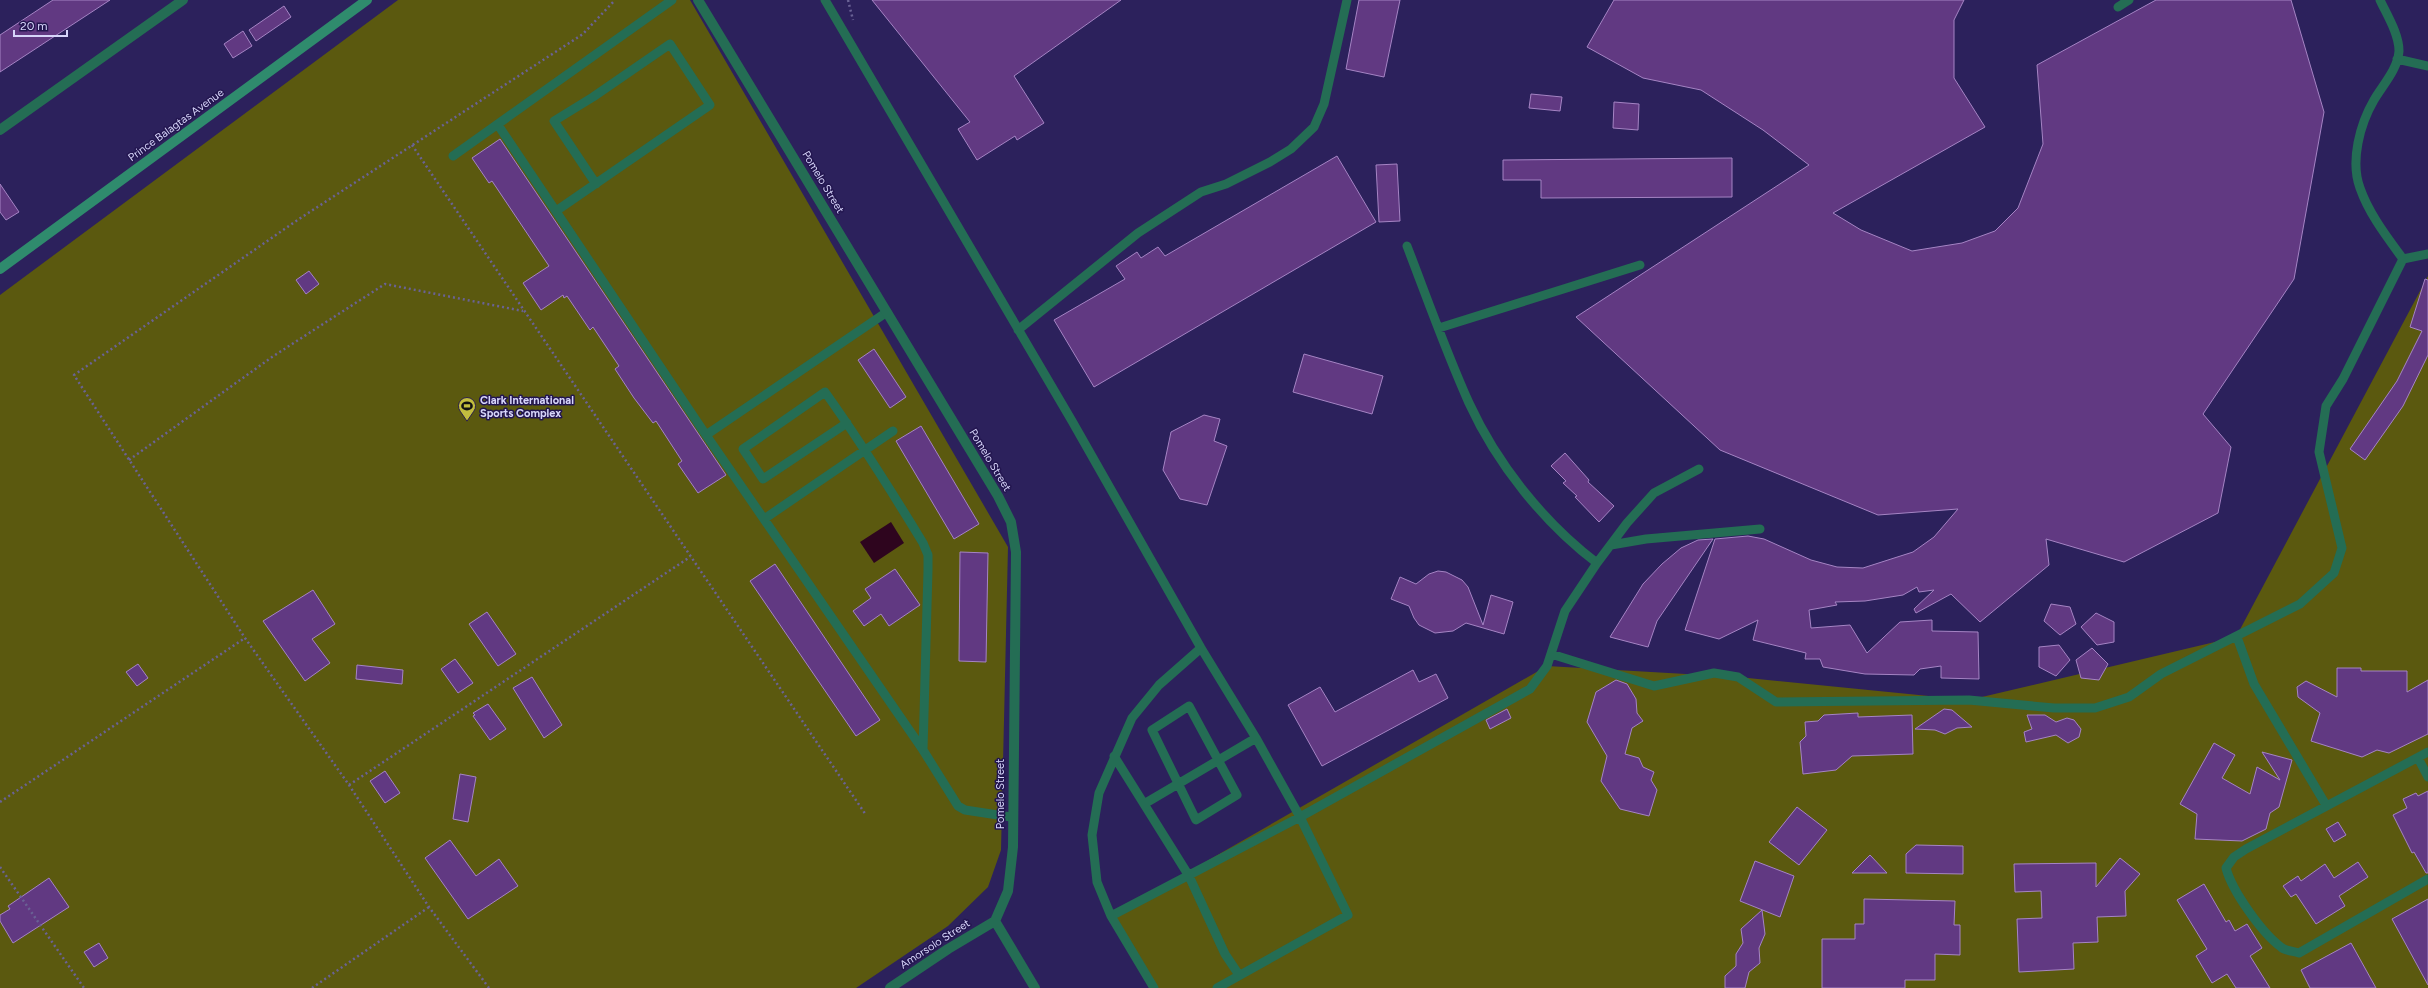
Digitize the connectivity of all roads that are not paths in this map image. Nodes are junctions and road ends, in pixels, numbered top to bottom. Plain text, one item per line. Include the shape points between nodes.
1 (184, 0) edge
2 (367, 0) edge
3 (672, 0) edge
4 (698, 0) edge
5 (825, 0) edge
6 (1347, 0) edge
7 (2129, 0) edge
8 (2380, 0) edge
9 (2118, 7) dead end
10 (2397, 59) junction
11 (2428, 66) edge
12 (498, 125) junction
13 (0, 130) edge
14 (453, 156) dead end
15 (596, 184) junction
16 (556, 211) junction
17 (1407, 246) dead end
18 (2428, 254) edge
19 (2403, 259) junction
20 (1640, 265) dead end
21 (0, 269) edge
22 (887, 312) junction
23 (1439, 328) junction
24 (1018, 330) junction
25 (847, 423) junction
26 (893, 431) dead end
27 (706, 435) junction
28 (866, 451) junction
29 (1699, 469) dead end
30 (764, 519) junction
31 (1760, 529) dead end
32 (1611, 544) junction
33 (1596, 563) junction
34 (2237, 637) junction
35 (1201, 648) junction
36 (1551, 654) junction
37 (1256, 738) junction
38 (923, 750) junction
39 (2428, 752) edge
40 (1114, 756) junction
41 (2418, 758) junction
42 (1217, 761) junction
43 (2428, 777) edge
44 (1178, 785) junction
45 (1144, 804) junction
46 (2326, 805) junction
47 (1011, 817) junction
48 (1300, 817) junction
49 (1189, 876) junction
50 (2428, 879) edge
51 (1111, 916) junction
52 (995, 921) junction
53 (1239, 975) junction
54 (890, 988) edge
55 (1035, 988) edge
56 (1154, 988) edge
57 (1217, 988) edge

1 - 13 street
2 - 21 main road, Prince Balagtas Avenue
3 - 12 lane
4 - 22 street, Pomelo Street
5 - 24 lane
6 - 24 lane via 1324,104 1314,127 1291,149 1270,162 1226,184 1201,192 1138,233
7 - 9 lane
8 - 10 lane via 2396,34 2399,51
10 - 11 lane
10 - 19 lane via 2362,125 2357,172 2359,188 2377,222
12 - 14 lane
12 - 16 lane
15 - 15 lane via 710,105 670,44 554,121
15 - 16 lane
16 - 27 lane
17 - 23 lane
18 - 19 lane
19 - 34 lane via 2343,379 2326,406 2319,452 2342,548 2334,573 2300,604
20 - 23 lane
22 - 27 lane
22 - 47 street, Pomelo Street via 998,496 1011,522 1016,552
23 - 33 lane via 1470,404 1497,452 1557,528
24 - 35 lane
25 - 25 lane via 763,479 743,449 825,392
25 - 28 lane
26 - 28 lane
27 - 30 lane
28 - 30 lane
28 - 38 lane via 928,555
29 - 32 lane via 1654,493
30 - 38 lane
31 - 32 lane
32 - 33 lane
33 - 36 lane via 1565,611
34 - 36 lane via 2161,674 2128,697 2095,708 2054,708 1969,700 1776,702 1738,677 1714,673 1654,686
34 - 46 lane via 2254,684
35 - 37 lane
35 - 40 lane via 1159,685 1132,718
36 - 48 lane via 1547,666 1530,689
37 - 42 lane
37 - 48 lane
38 - 47 lane via 961,809
39 - 41 lane
40 - 45 lane
40 - 51 lane via 1099,793 1092,835 1097,882
41 - 43 lane
41 - 46 lane
42 - 44 lane
42 - 44 lane via 1237,795 1196,820
42 - 44 lane via 1189,706 1152,730
44 - 45 lane
45 - 49 lane
46 - 50 lane via 2234,857 2226,868 2237,895 2272,940 2282,948 2299,953
47 - 52 street, Pomelo Street via 1012,847 1008,891
48 - 49 lane
48 - 53 lane via 1348,915
49 - 51 lane
49 - 53 lane via 1225,954
51 - 56 lane
52 - 54 street, Amorsolo Street via 948,948
52 - 55 street
53 - 57 lane

